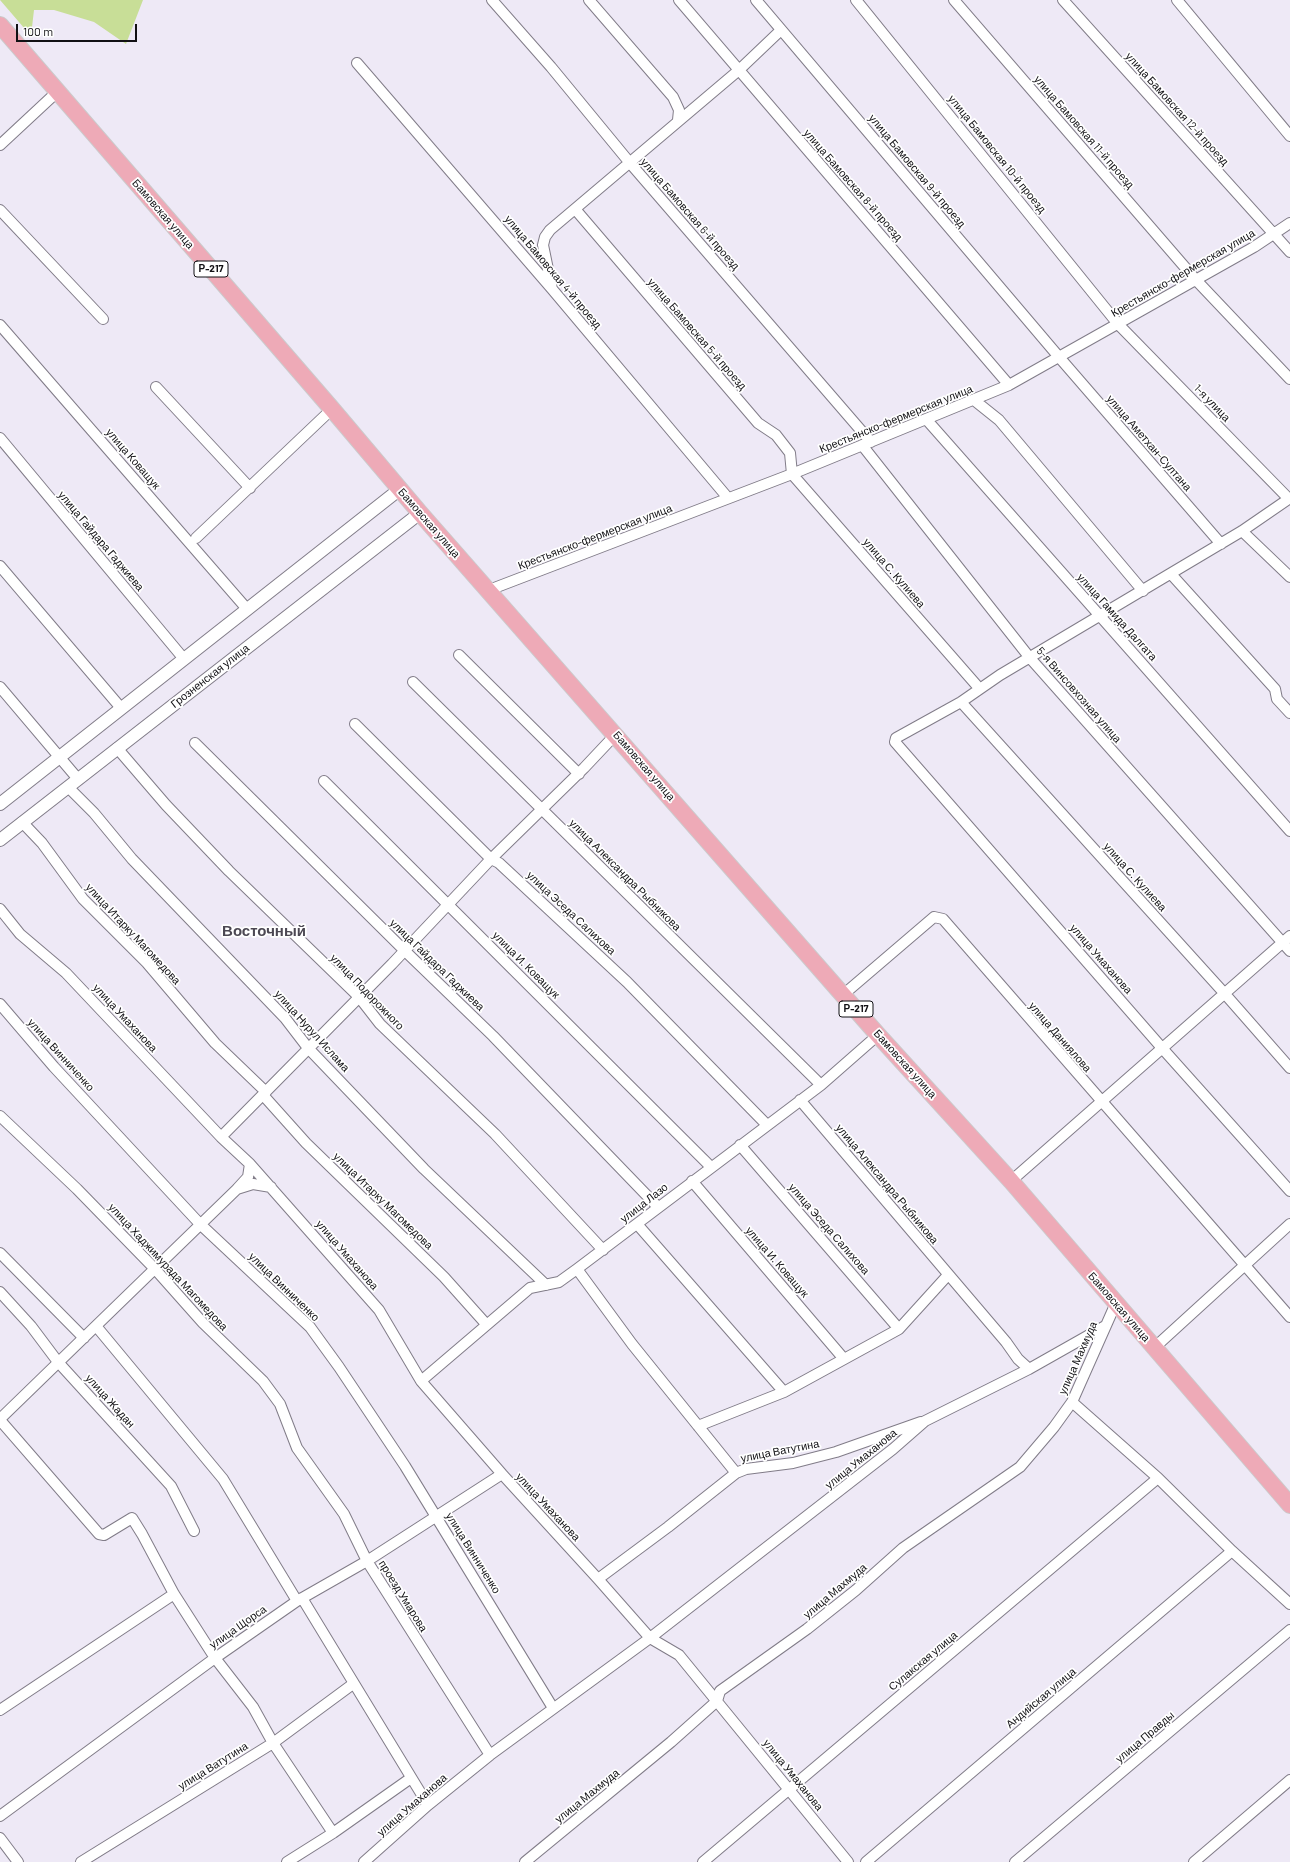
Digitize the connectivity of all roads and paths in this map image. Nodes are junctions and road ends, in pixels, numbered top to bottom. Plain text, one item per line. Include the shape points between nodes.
1 (492, 0) edge
2 (589, 0) edge
3 (679, 0) edge
4 (756, 0) edge
5 (856, 0) edge
6 (954, 0) edge
7 (1063, 0) edge
8 (1177, 0) edge
9 (0, 25) edge
10 (781, 30) junction
11 (357, 63) dead end
12 (739, 70) junction
13 (57, 92) junction
14 (678, 120) junction
15 (1290, 136) edge
16 (0, 145) edge
17 (630, 163) junction
18 (575, 209) junction
19 (0, 210) edge
20 (1290, 223) edge
21 (1272, 234) junction
22 (1290, 252) edge
23 (1196, 280) junction
24 (552, 289) junction
25 (103, 319) dead end
26 (1118, 324) junction
27 (0, 325) edge
28 (1059, 357) junction
29 (1290, 379) edge
30 (1010, 385) junction
31 (156, 387) dead end
32 (974, 400) junction
33 (332, 409) junction
34 (926, 419) junction
35 (0, 438) edge
36 (867, 444) junction
37 (792, 474) junction
38 (250, 488) junction
39 (400, 489) junction
40 (728, 498) junction
41 (1290, 499) edge
42 (420, 513) junction
43 (1242, 531) junction
44 (196, 538) dead end
45 (1221, 544) junction
46 (0, 566) edge
47 (1171, 574) junction
48 (1290, 577) edge
49 (489, 590) junction
50 (1143, 591) junction
51 (247, 609) junction
52 (1100, 616) junction
53 (459, 654) dead end
54 (1030, 658) junction
55 (184, 659) junction
56 (413, 682) dead end
57 (0, 687) edge
58 (979, 688) junction
59 (961, 702) junction
60 (121, 708) junction
61 (1290, 713) edge
62 (355, 724) dead end
63 (616, 734) junction
64 (195, 743) dead end
65 (117, 748) junction
66 (60, 757) junction
67 (579, 774) junction
68 (78, 779) junction
69 (324, 780) dead end
70 (68, 787) junction
71 (2, 800) edge
72 (542, 810) junction
73 (22, 822) junction
74 (1290, 831) edge
75 (0, 840) edge
76 (491, 859) junction
77 (448, 905) junction
78 (0, 909) edge
79 (1286, 940) edge
80 (405, 951) junction
81 (1290, 951) edge
82 (844, 994) junction
83 (1225, 994) junction
84 (359, 997) junction
85 (0, 1004) edge
86 (878, 1035) junction
87 (308, 1048) junction
88 (1162, 1048) junction
89 (1290, 1068) edge
90 (821, 1085) junction
91 (264, 1093) junction
92 (800, 1100) junction
93 (1101, 1102) junction
94 (0, 1116) edge
95 (766, 1124) junction
96 (221, 1137) junction
97 (740, 1145) junction
98 (250, 1164) junction
99 (711, 1167) junction
100 (692, 1181) junction
101 (1010, 1181) junction
102 (237, 1188) junction
103 (271, 1188) junction
104 (1290, 1191) edge
105 (658, 1207) junction
106 (200, 1224) junction
107 (637, 1224) junction
108 (1290, 1224) edge
109 (603, 1250) junction
110 (0, 1253) edge
111 (1244, 1266) junction
112 (155, 1269) junction
113 (577, 1269) junction
114 (948, 1275) junction
115 (546, 1285) junction
116 (0, 1292) edge
117 (1116, 1303) junction
118 (1290, 1317) edge
119 (486, 1324) junction
120 (96, 1326) junction
121 (1105, 1326) junction
122 (899, 1329) junction
123 (84, 1338) junction
124 (1154, 1348) junction
125 (844, 1359) junction
126 (58, 1362) junction
127 (1029, 1369) junction
128 (421, 1381) junction
129 (784, 1392) junction
130 (1072, 1402) junction
131 (0, 1419) edge
132 (925, 1421) junction
133 (698, 1426) junction
134 (298, 1448) joint
135 (736, 1473) junction
136 (502, 1474) junction
137 (1158, 1478) junction
138 (1290, 1505) edge
139 (436, 1516) junction
140 (194, 1531) dead end
141 (1232, 1551) junction
142 (367, 1561) junction
143 (598, 1579) junction
144 (174, 1594) junction
145 (300, 1600) junction
146 (1290, 1604) edge
147 (1290, 1630) edge
148 (650, 1638) junction
149 (215, 1658) junction
150 (354, 1684) junction
151 (717, 1701) junction
152 (553, 1708) junction
153 (0, 1710) edge
154 (273, 1743) junction
155 (490, 1755) junction
156 (411, 1778) junction
157 (1290, 1780) edge
158 (789, 1789) junction
159 (428, 1805) junction
160 (0, 1816) edge
161 (333, 1832) junction
162 (0, 1838) edge
163 (18, 1862) edge
164 (81, 1862) edge
165 (287, 1862) edge
166 (364, 1862) edge
167 (525, 1862) edge
168 (703, 1862) edge
169 (848, 1862) edge
170 (866, 1862) edge
171 (1015, 1862) edge
172 (1194, 1862) edge

1 - 17 street, улица Бамовская 6-й проезд
2 - 14 street via 674,98 679,110
3 - 12 street, улица Бамовская 8-й проезд
4 - 10 street, улица Бамовская 9-й проезд
5 - 26 street, улица Бамовская 10-й проезд
6 - 23 street, улица Бамовская 11-й проезд
7 - 21 street, улица Бамовская 12-й проезд
8 - 15 street
9 - 13 highway, Бамовская улица / Р-217
10 - 12 street
10 - 28 street, улица Бамовская 9-й проезд
11 - 24 street, улица Бамовская 4-й проезд
12 - 14 street
12 - 30 street, улица Бамовская 8-й проезд
13 - 16 street
13 - 33 highway, Бамовская улица / Р-217
14 - 17 street
17 - 18 street
17 - 36 street, улица Бамовская 6-й проезд
18 - 24 street via 545,237 543,245
18 - 37 street, улица Бамовская 5-й проезд via 758,423 776,435 790,452
19 - 25 street
20 - 21 street, Крестьянско-фермерская улица
21 - 22 street, улица Бамовская 12-й проезд
21 - 23 street, Крестьянско-фермерская улица
23 - 26 street, Крестьянско-фермерская улица
23 - 29 street, улица Бамовская 11-й проезд
24 - 40 street, улица Бамовская 4-й проезд
26 - 28 street, Крестьянско-фермерская улица
26 - 41 street, 1-я улица
27 - 51 street, улица Коващук
28 - 30 street, Крестьянско-фермерская улица
28 - 45 street, улица Аметхан-Султана
30 - 32 street, Крестьянско-фермерская улица
31 - 38 street
32 - 34 street, Крестьянско-фермерская улица
32 - 50 street via 999,420
33 - 38 street
33 - 39 highway, Бамовская улица / Р-217
34 - 36 street, Крестьянско-фермерская улица
34 - 52 street, улица Гамида Далгата
35 - 55 street, улица Гайдара Гаджиева
36 - 37 street, Крестьянско-фермерская улица
36 - 54 street, 5-я Винсовхозная улица
37 - 40 street, Крестьянско-фермерская улица
37 - 58 street, улица С. Кулиева
38 - 44 street
39 - 42 highway, Бамовская улица / Р-217
39 - 51 street
40 - 49 street, Крестьянско-фермерская улица
41 - 43 street
42 - 49 highway, Бамовская улица / Р-217
42 - 65 street, Грозненская улица
43 - 45 street
43 - 48 street
45 - 47 street
46 - 60 street
47 - 50 street
47 - 61 street via 1275,689 1277,698
49 - 63 highway, Бамовская улица / Р-217
50 - 52 street
51 - 55 street
52 - 54 street
52 - 74 street, улица Гамида Далгата
53 - 67 street
54 - 58 street
54 - 79 street, 5-я Винсовхозная улица
55 - 60 street
56 - 72 street, улица Александра Рыбникова
57 - 66 street
58 - 59 street
59 - 83 street, улица С. Кулиева
59 - 88 street, улица Умаханова via 896,738 895,742
60 - 66 street
62 - 76 street, улица Эседа Салихова
63 - 67 street
63 - 82 highway, Бамовская улица / Р-217
64 - 80 street, улица Гайдара Гаджиева
65 - 68 street, Грозненская улица
65 - 84 street, улица Подорожного via 166,805 229,871
66 - 68 street
66 - 71 street
67 - 72 street
68 - 70 street, Грозненская улица
69 - 77 street, улица И. Коващук
70 - 73 street, Грозненская улица
70 - 87 street, улица Нурул Ислама via 94,813 132,859 285,1018
72 - 76 street
72 - 90 street, улица Александра Рыбникова
73 - 75 street, Грозненская улица
73 - 91 street, улица Итарку Магомедова via 42,843 83,899 147,963 215,1043
76 - 77 street
76 - 95 street, улица Эседа Салихова via 499,863 627,982
77 - 80 street
77 - 99 street, улица И. Коващук
78 - 96 street, улица Умаханова via 20,934 66,973
79 - 81 street, 5-я Винсовхозная улица
79 - 83 street
80 - 84 street
80 - 105 street, улица Гайдара Гаджиева via 494,1036
82 - 86 highway, Бамовская улица / Р-217
82 - 93 street, улица Даниялова via 934,917 943,919
83 - 88 street
83 - 89 street, улица С. Кулиева
84 - 87 street
84 - 109 street, улица Подорожного via 380,1024 495,1134
85 - 106 street, улица Винниченко via 54,1067
86 - 90 street, улица Лазо
86 - 101 highway, Бамовская улица / Р-217
87 - 91 street
87 - 115 street, улица Нурул Ислама via 424,1168
88 - 93 street
88 - 104 street, улица Умаханова
90 - 92 street, улица Лазо
91 - 96 street
91 - 119 street, улица Итарку Магомедова via 306,1143 444,1277
92 - 95 street, улица Лазо
92 - 114 street, улица Александра Рыбникова
93 - 101 street
93 - 111 street, улица Даниялова
94 - 112 street, улица Хаджимурада Магомедова via 77,1189
95 - 97 street, улица Лазо
96 - 98 street, улица Умаханова
97 - 99 street, улица Лазо
97 - 122 street, улица Эседа Салихова
98 - 102 street via 248,1177
98 - 103 street, улица Умаханова
99 - 100 street, улица Лазо
100 - 105 street, улица Лазо
100 - 125 street, улица И. Коващук
101 - 117 highway, Бамовская улица / Р-217
102 - 103 street via 253,1184
102 - 106 street
103 - 128 street, улица Умаханова via 379,1310
105 - 107 street, улица Лазо
106 - 112 street
106 - 139 street, улица Винниченко via 310,1327
107 - 109 street, улица Лазо
107 - 129 street
108 - 111 street
109 - 113 street, улица Лазо
110 - 123 street
111 - 118 street, улица Даниялова
111 - 124 street
112 - 120 street
112 - 134 street, улица Хаджимурада Магомедова via 204,1323 263,1381 280,1404
113 - 115 street, улица Лазо via 559,1282
113 - 133 street via 632,1344
114 - 122 street
114 - 127 street, улица Александра Рыбникова
115 - 119 street, улица Лазо via 530,1288
116 - 126 street, улица Жадан via 31,1326
117 - 121 street, улица Махмуда
117 - 124 highway, Бамовская улица / Р-217
119 - 128 street, улица Лазо
120 - 123 street
120 - 145 street via 223,1479
121 - 127 street, улица Умаханова
121 - 130 street, улица Махмуда
122 - 125 street
123 - 126 street
124 - 138 highway, Бамовская улица / Р-217
125 - 129 street
126 - 131 street
126 - 140 street, улица Жадан via 171,1486
127 - 132 street, улица Умаханова
128 - 136 street, улица Умаханова
129 - 133 street
130 - 137 street
130 - 151 street, улица Махмуда via 1020,1467 903,1548 807,1629 720,1691
131 - 144 street via 99,1534 104,1535 132,1518
132 - 135 street, улица Ватутина via 836,1452
132 - 148 street, улица Умаханова via 887,1454
133 - 135 street
134 - 142 street, проезд Умарова via 344,1514
135 - 143 street, улица Ватутина
136 - 139 street, улица Щорса
136 - 143 street, улица Умаханова
137 - 141 street
137 - 158 street, Сулакская улица
139 - 142 street, улица Щорса
139 - 152 street, улица Винниченко
141 - 146 street
141 - 170 street, Андийская улица
142 - 145 street, улица Щорса
142 - 155 street, проезд Умарова
143 - 148 street, улица Умаханова
144 - 149 street
144 - 153 street
145 - 149 street, улица Щорса
145 - 150 street
147 - 171 street, улица Правды
148 - 151 street, улица Умаханова via 679,1655
148 - 152 street, улица Умаханова
149 - 154 street via 252,1707
149 - 160 street, улица Щорса
150 - 154 street, улица Ватутина
150 - 156 street
151 - 158 street, улица Умаханова
151 - 167 street, улица Махмуда via 609,1795
152 - 155 street, улица Умаханова
154 - 161 street
154 - 164 street, улица Ватутина
155 - 159 street, улица Умаханова
156 - 159 street
156 - 161 street
157 - 172 street
158 - 168 street, Сулакская улица
158 - 169 street, улица Умаханова
159 - 166 street, улица Умаханова
161 - 165 street
162 - 163 street

